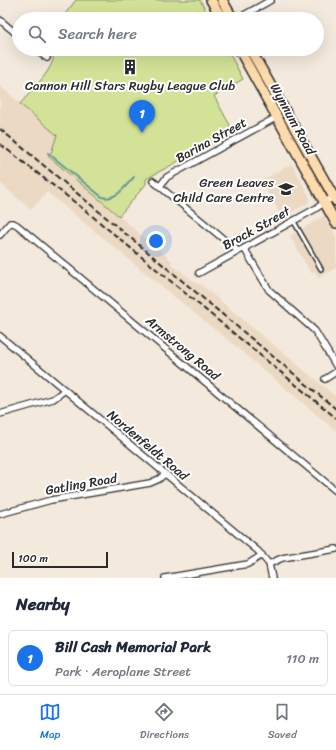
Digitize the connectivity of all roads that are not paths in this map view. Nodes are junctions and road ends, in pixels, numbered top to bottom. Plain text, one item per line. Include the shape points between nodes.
1 (211, 0) edge
2 (222, 0) edge
3 (271, 0) edge
4 (218, 12) edge
5 (229, 12) edge
6 (250, 12) edge
7 (0, 20) edge
8 (12, 30) edge
9 (45, 56) edge
10 (243, 56) edge
11 (254, 56) edge
12 (48, 58) dead end
13 (277, 117) junction
14 (153, 181) dead end
15 (160, 186) junction
16 (335, 198) edge
17 (324, 202) junction
18 (293, 220) junction
19 (336, 223) edge
20 (0, 235) edge
21 (244, 248) junction
22 (238, 251) junction
23 (321, 269) dead end
24 (199, 273) dead end
25 (0, 336) edge
26 (336, 366) edge
27 (336, 372) edge
28 (325, 379) dead end
29 (65, 390) junction
30 (0, 414) edge
31 (165, 474) junction
32 (336, 490) edge
33 (0, 514) edge
34 (336, 549) edge
35 (262, 555) junction
36 (268, 564) junction
37 (165, 578) edge
38 (272, 578) edge

1 - 4 main road
2 - 5 main road
3 - 6 street
7 - 8 street
9 - 12 street
10 - 13 main road, Wynnum Road
11 - 16 main road, Wynnum Road
13 - 15 street, Barina Street via 168,177
13 - 17 main road, Wynnum Road
14 - 15 street
15 - 22 street
16 - 17 street, Brock Street
17 - 18 street, Brock Street
17 - 19 main road, Wynnum Road
18 - 21 street, Brock Street
18 - 23 lane
20 - 32 street, Armstrong Road via 9,224 15,224
21 - 22 street, Brock Street
21 - 26 street via 268,290 315,331
22 - 24 street, Brock Street
25 - 29 street, Nordenfeldt Road
27 - 28 street
29 - 30 street via 54,400
29 - 31 street, Nordenfeldt Road
31 - 33 street, Gatling Road via 150,483 51,500
31 - 35 street, Nordenfeldt Road
34 - 36 street via 282,558
35 - 36 street, Nordenfeldt Road
35 - 37 street via 248,564
36 - 38 street, Nordenfeldt Road

